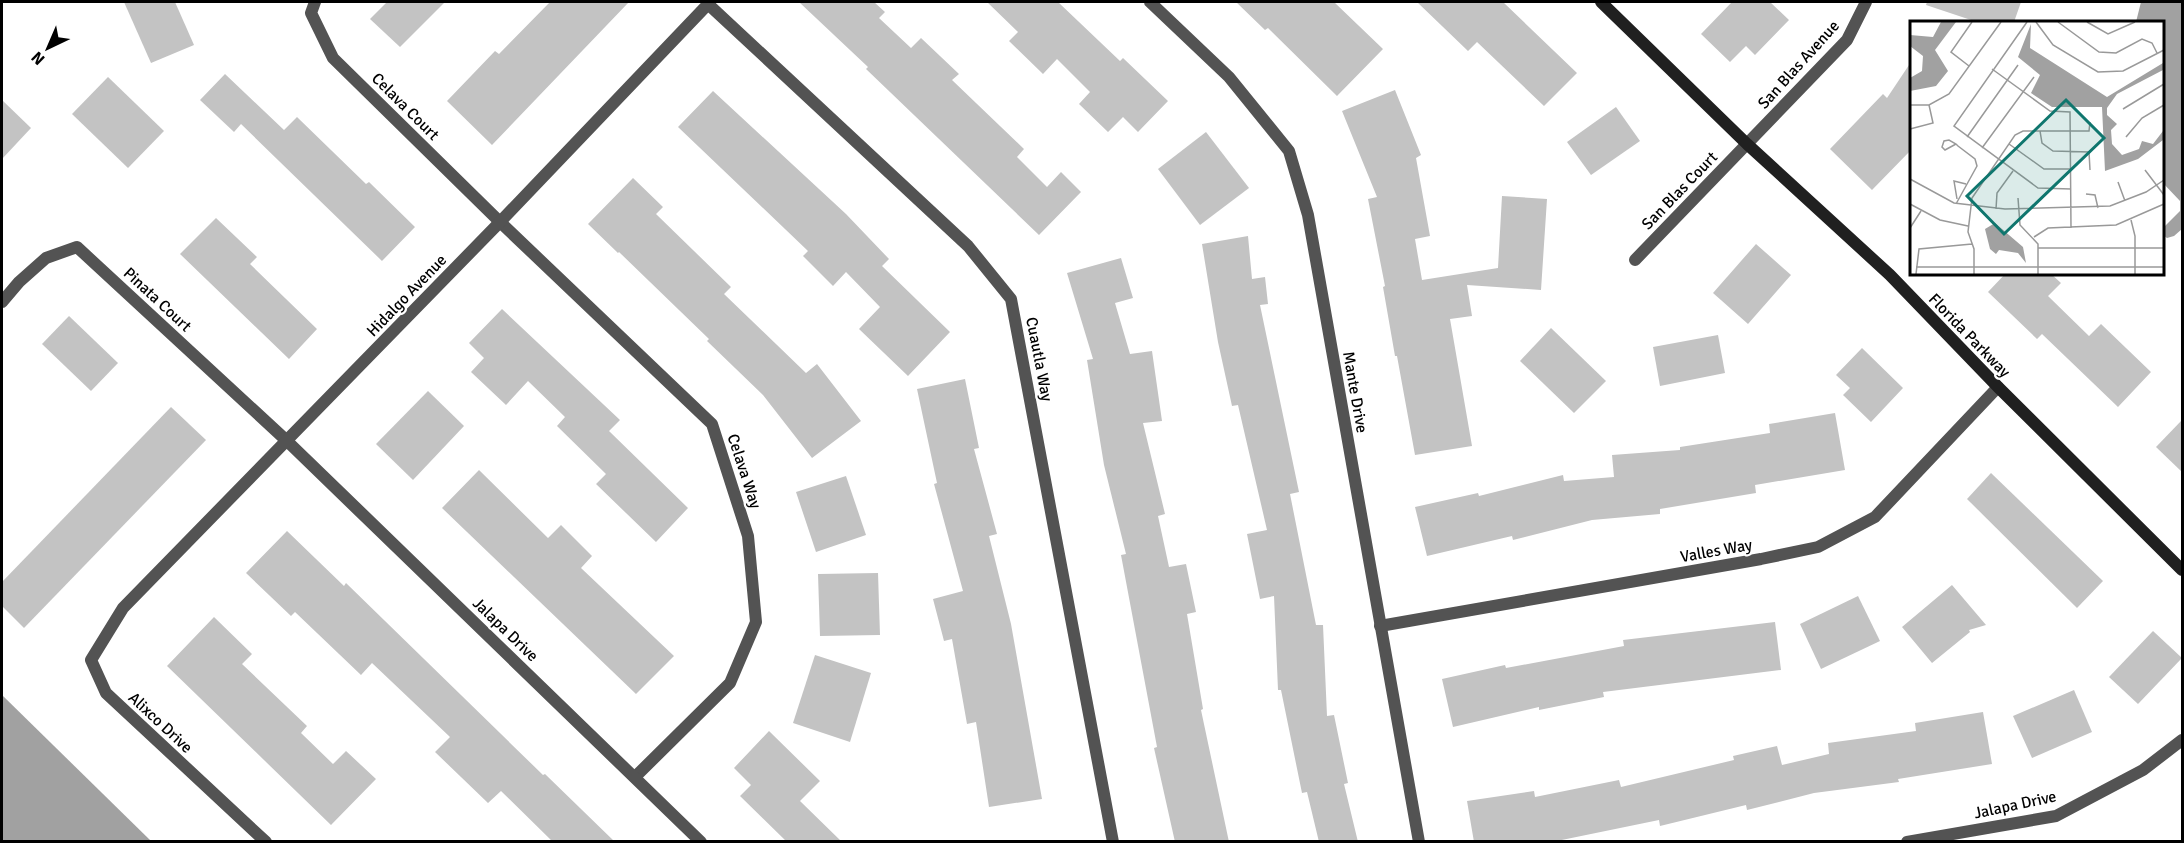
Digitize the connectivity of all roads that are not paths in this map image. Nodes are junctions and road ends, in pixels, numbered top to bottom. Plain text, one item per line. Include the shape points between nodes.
1 (315, 2) edge
2 (1150, 2) edge
3 (1601, 2) edge
4 (1866, 2) edge
5 (709, 3) edge
6 (1747, 144) junction
7 (500, 222) junction
8 (1635, 260) dead end
9 (2, 302) edge
10 (1998, 387) junction
11 (287, 441) junction
12 (2182, 570) edge
13 (123, 608) joint
14 (1380, 626) junction
15 (2182, 740) edge
16 (636, 776) junction
17 (266, 842) edge
18 (701, 842) edge
19 (1113, 842) edge
20 (1419, 842) edge
21 (1907, 842) edge

1 - 7 street, Celava Court via 311,13 333,58
2 - 14 street, Mante Drive via 1229,77 1289,151 1308,215
3 - 6 street, Florida Parkway
4 - 6 street, San Blas Avenue via 1847,39
5 - 7 street, Hidalgo Avenue
5 - 19 street, Cuautla Way via 968,246 1011,299
6 - 8 street, San Blas Court
6 - 10 street, Florida Parkway via 1890,275
7 - 11 street, Hidalgo Avenue
7 - 16 street, Celava Way via 712,424 748,536 756,622 730,683
9 - 11 street, Pinata Court via 46,258 77,247
10 - 12 street, Florida Parkway
10 - 14 street, Valles Way via 1875,517 1818,547
11 - 13 street, Hidalgo Avenue
11 - 16 street, Jalapa Drive
13 - 17 street, Alixco Drive via 91,660 106,693
14 - 20 street, Mante Drive
15 - 21 street, Jalapa Drive via 2143,770 2056,816
16 - 18 street, Jalapa Drive

